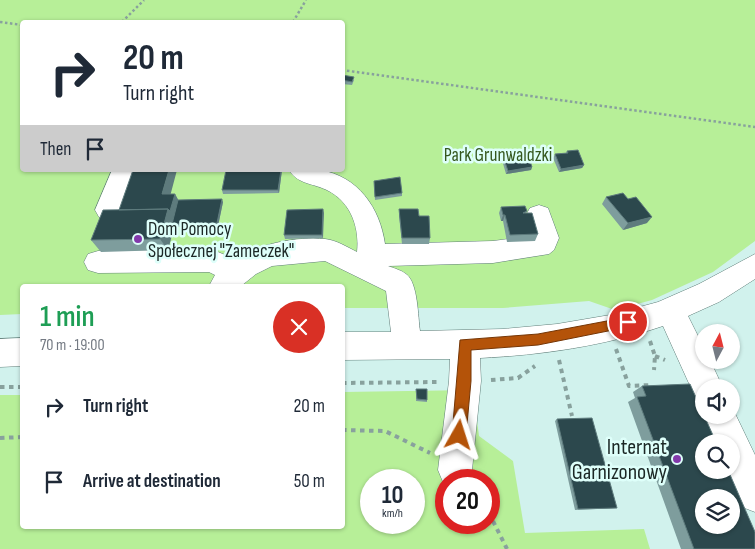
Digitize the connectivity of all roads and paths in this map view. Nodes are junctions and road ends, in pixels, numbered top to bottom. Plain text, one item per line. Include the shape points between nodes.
1 (144, 0) edge
2 (306, 0) edge
3 (124, 20) edge
4 (294, 20) edge
5 (0, 22) edge
6 (20, 25) edge
7 (345, 70) edge
8 (755, 127) edge
9 (123, 172) edge
10 (303, 172) edge
11 (108, 210) edge
12 (539, 215) dead end
13 (98, 262) dead end
14 (370, 262) junction
15 (755, 264) edge
16 (230, 280) edge
17 (670, 309) junction
18 (464, 344) junction
19 (345, 346) edge
20 (407, 346) junction
21 (615, 347) dead end
22 (556, 350) dead end
23 (20, 352) edge
24 (0, 353) edge
25 (655, 356) dead end
26 (654, 370) dead end
27 (703, 379) edge
28 (652, 385) edge
29 (0, 387) edge
30 (20, 387) edge
31 (572, 416) dead end
32 (723, 424) edge
33 (345, 430) edge
34 (20, 437) edge
35 (0, 438) edge
36 (454, 469) edge
37 (455, 469) edge
38 (755, 494) edge
39 (500, 534) edge
40 (507, 549) edge

1 - 3 path
2 - 4 path
5 - 6 path
7 - 8 path
9 - 11 street
10 - 14 street via 334,183 360,203 366,216
12 - 14 street via 546,238 540,246
13 - 16 street via 213,261
14 - 16 street via 325,250 286,250 269,256
14 - 20 street via 400,287
15 - 17 street via 719,288
17 - 18 street via 616,326 565,335
17 - 27 street
18 - 20 street
18 - 37 street via 465,381
19 - 20 street
21 - 28 path via 629,386
22 - 31 path
23 - 24 street
25 - 26 path
29 - 30 path
32 - 38 street
33 - 36 path via 385,431 427,451
34 - 35 path
39 - 40 path

